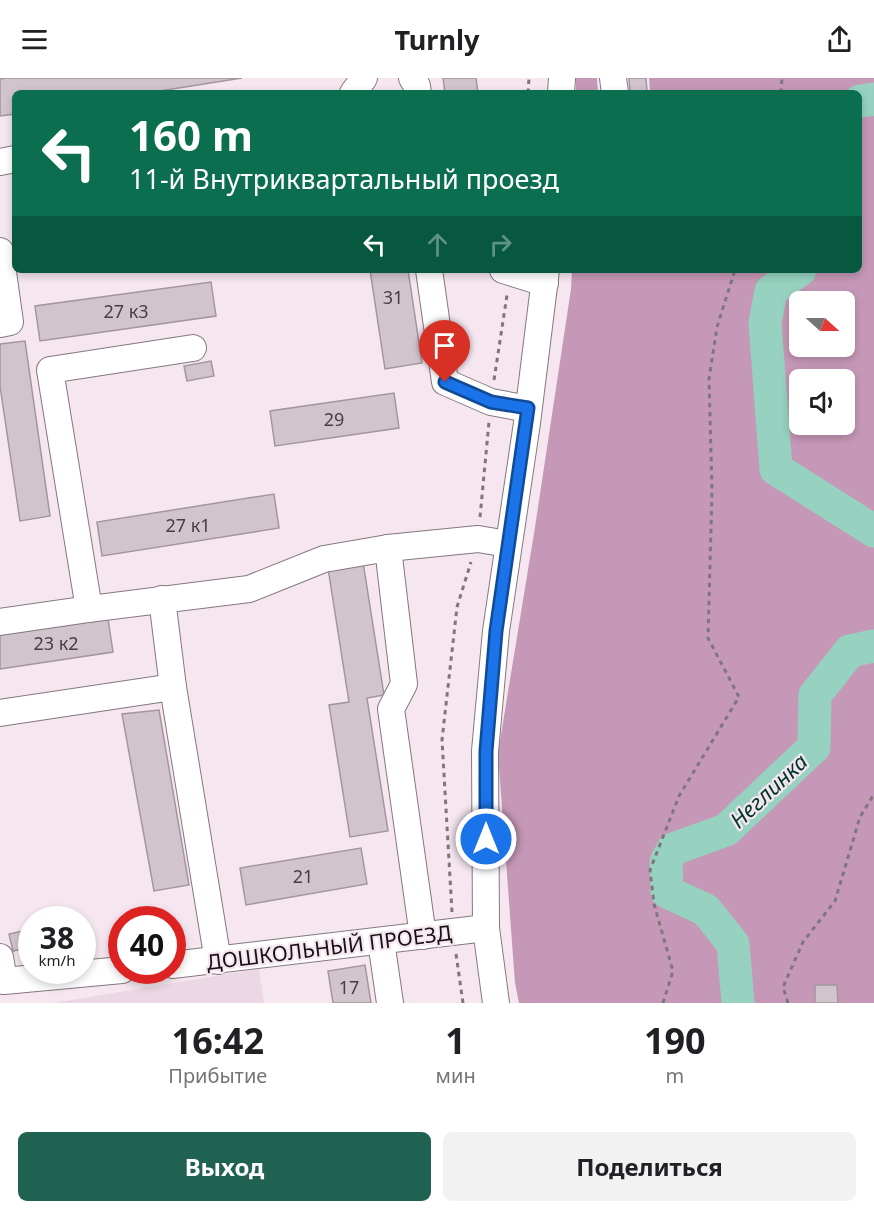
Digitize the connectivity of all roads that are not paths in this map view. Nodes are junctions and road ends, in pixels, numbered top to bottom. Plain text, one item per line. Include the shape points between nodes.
1 (0, 251) edge
2 (429, 273) edge
3 (514, 273) edge
4 (545, 277) edge
5 (0, 324) edge
6 (193, 348) dead end
7 (528, 408) junction
8 (508, 544) junction
9 (388, 548) junction
10 (162, 599) junction
11 (89, 609) junction
12 (0, 622) edge
13 (173, 687) junction
14 (0, 713) edge
15 (486, 928) junction
16 (423, 936) junction
17 (381, 941) junction
18 (218, 961) junction
19 (186, 964) edge
20 (108, 970) edge
21 (1, 973) edge
22 (390, 1003) edge
23 (495, 1003) edge

1 - 5 street via 10,322
2 - 7 street via 445,382 491,402
3 - 4 street
4 - 7 street
6 - 11 street via 50,370
7 - 8 street
8 - 9 street via 478,539
8 - 15 street via 486,751
9 - 10 street via 324,559 249,590
9 - 16 street via 404,684 391,709
10 - 11 street
10 - 13 street
11 - 12 street
13 - 14 street
13 - 18 street
15 - 16 street, ДОШКОЛЬНЫЙ ПРОЕЗД
15 - 23 street
16 - 17 street, ДОШКОЛЬНЫЙ ПРОЕЗД
17 - 18 street, ДОШКОЛЬНЫЙ ПРОЕЗД
17 - 22 street
18 - 19 street, ДОШКОЛЬНЫЙ ПРОЕЗД
20 - 21 street

